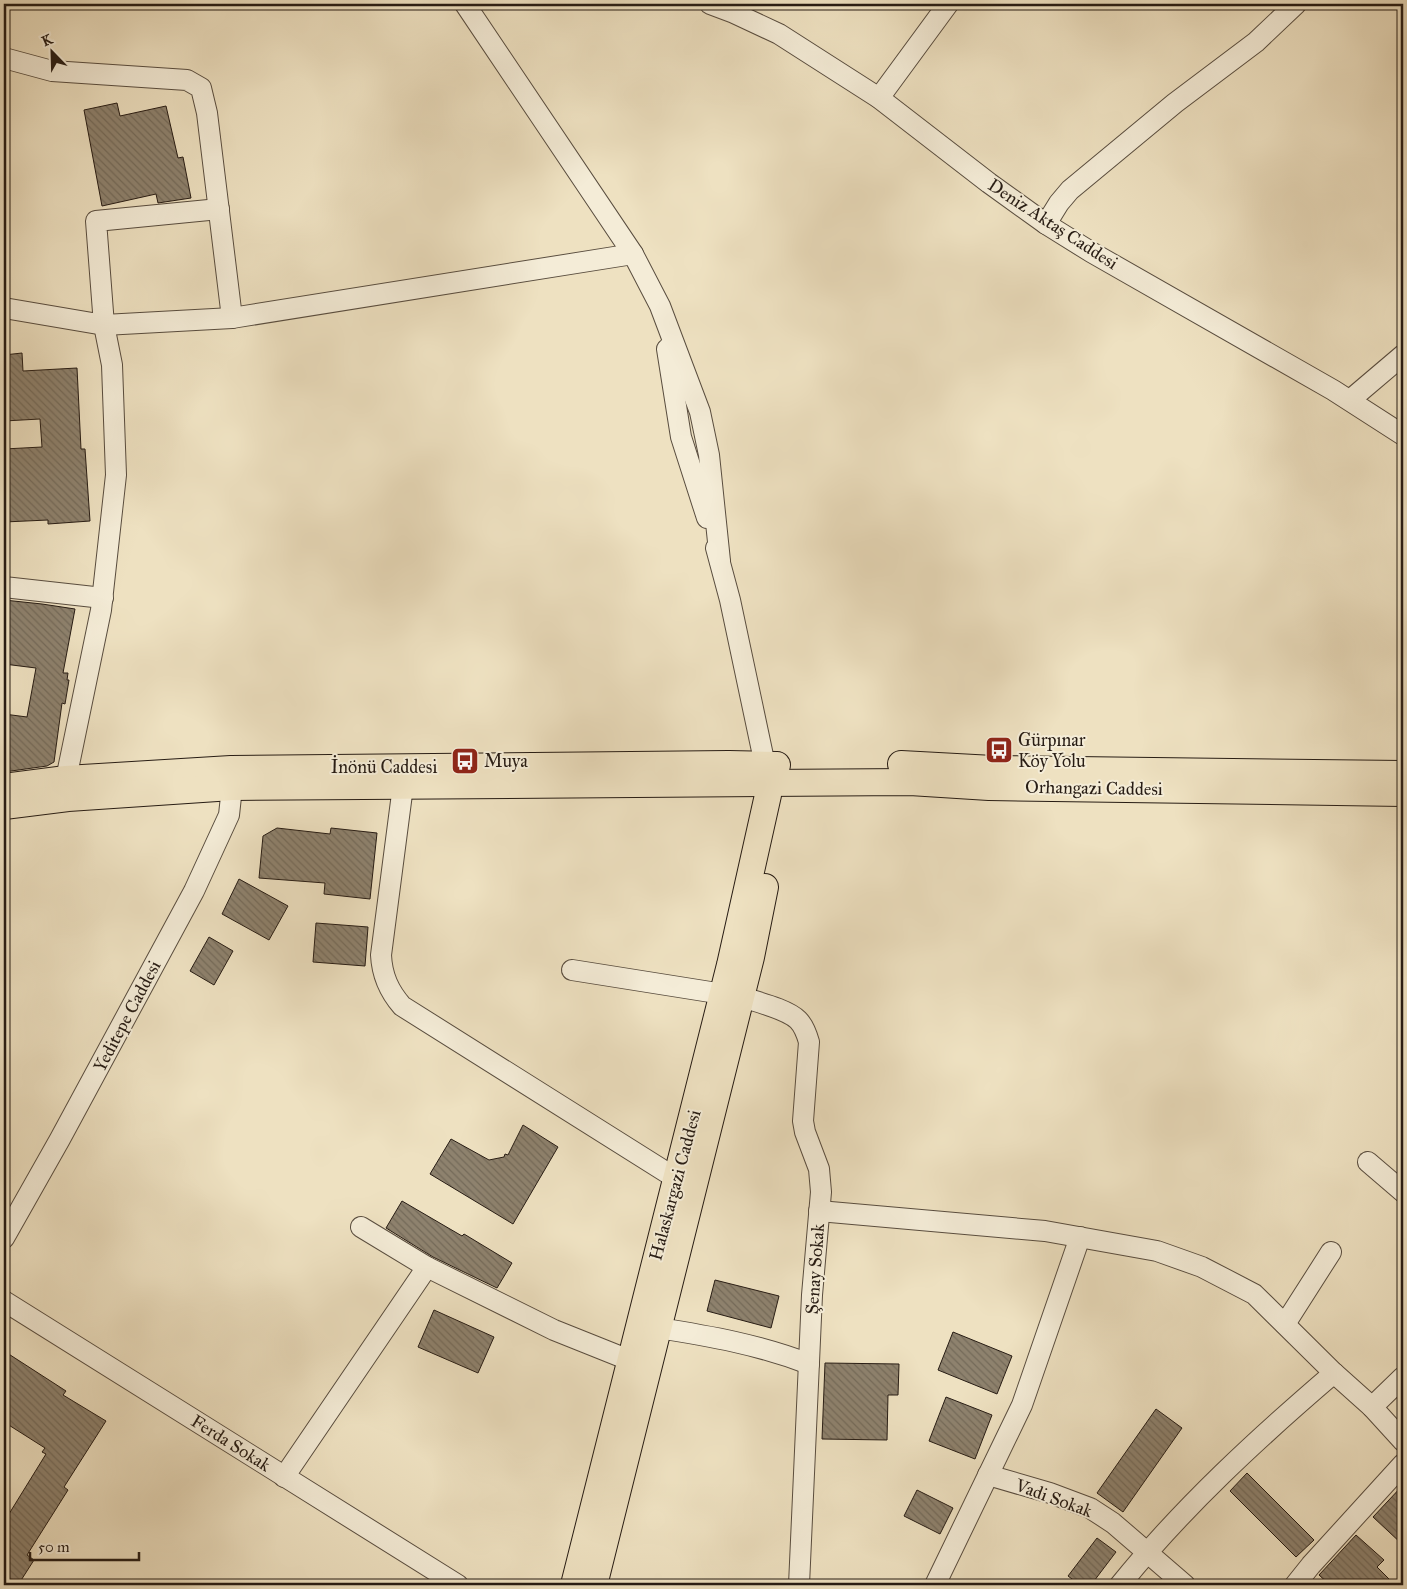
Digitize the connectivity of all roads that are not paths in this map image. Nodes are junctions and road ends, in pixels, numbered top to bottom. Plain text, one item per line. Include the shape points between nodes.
1 (465, 4) edge
2 (710, 4) edge
3 (948, 4) edge
4 (1296, 4) edge
5 (4, 58) edge
6 (879, 98) junction
7 (219, 209) junction
8 (1046, 224) junction
9 (633, 254) junction
10 (4, 308) edge
11 (232, 318) junction
12 (104, 325) junction
13 (1403, 355) edge
14 (1350, 400) junction
15 (1403, 435) edge
16 (4, 587) edge
17 (103, 598) junction
18 (776, 774) junction
19 (1403, 774) edge
20 (312, 777) junction
21 (403, 777) junction
22 (168, 781) junction
23 (1342, 782) junction
24 (4, 787) edge
25 (232, 787) junction
26 (67, 789) junction
27 (1403, 793) edge
28 (4, 806) edge
29 (572, 970) dead end
30 (732, 995) junction
31 (1368, 1162) dead end
32 (685, 1184) junction
33 (1403, 1192) edge
34 (819, 1211) junction
35 (361, 1227) dead end
36 (1080, 1237) junction
37 (4, 1238) edge
38 (1332, 1252) dead end
39 (427, 1267) junction
40 (4, 1301) edge
41 (1285, 1324) junction
42 (658, 1328) junction
43 (639, 1363) junction
44 (809, 1364) junction
45 (1334, 1373) junction
46 (1403, 1377) edge
47 (1372, 1408) junction
48 (1403, 1441) edge
49 (1403, 1464) edge
50 (988, 1476) junction
51 (284, 1477) junction
52 (1146, 1552) junction
53 (458, 1585) edge
54 (574, 1585) edge
55 (594, 1585) edge
56 (799, 1585) edge
57 (935, 1585) edge
58 (1120, 1585) edge
59 (1185, 1585) edge
60 (1295, 1585) edge

1 - 9 street
2 - 6 street, Deniz Aktaş Caddesi via 779,34
3 - 6 street
4 - 8 street via 1256,42 1174,104 1070,190
5 - 7 street via 52,71 187,80 201,88
6 - 8 street, Deniz Aktaş Caddesi
7 - 11 street
7 - 12 street via 96,221
8 - 14 street, Deniz Aktaş Caddesi
9 - 11 street
9 - 18 street via 660,306 681,437 720,560 752,701
10 - 12 street
11 - 12 street
12 - 17 street via 112,365 116,475
13 - 14 street
14 - 15 street, Deniz Aktaş Caddesi
16 - 17 street
17 - 26 street
18 - 21 main road, Orhangazi Caddesi
18 - 23 main road, Orhangazi Caddesi via 911,773 991,778
18 - 30 main road via 751,957
19 - 23 main road, Orhangazi Caddesi
20 - 21 main road, Orhangazi Caddesi
20 - 22 main road, İnönü Caddesi via 231,769
20 - 25 main road
21 - 32 street via 381,956 384,977 394,997 402,1006
22 - 25 main road
22 - 26 main road
23 - 27 main road, Orhangazi Caddesi
24 - 26 main road
25 - 37 street, Yeditepe Caddesi via 229,815 194,891
26 - 28 main road
29 - 30 street, Şenay Sokak
30 - 32 main road
30 - 34 street, Şenay Sokak via 786,1012 798,1020 806,1032 809,1042 803,1121 819,1169
31 - 33 street
32 - 42 main road
32 - 43 main road, Halaskargazi Caddesi
34 - 36 street via 1045,1231
34 - 44 street, Şenay Sokak
35 - 39 street
36 - 41 street via 1156,1251 1202,1267 1254,1294
36 - 50 street via 1022,1405
38 - 41 street
39 - 43 street via 554,1330
39 - 51 street
40 - 51 street, Ferda Sokak
41 - 45 street
42 - 43 main road
42 - 44 street via 709,1336 780,1353
43 - 54 main road, Halaskargazi Caddesi
43 - 55 main road
44 - 56 street, Şenay Sokak
45 - 47 street
45 - 52 street via 1260,1437
46 - 47 street
47 - 48 street
49 - 60 street
50 - 52 street, Vadi Sokak via 1090,1508
50 - 57 street
51 - 53 street, Ferda Sokak
52 - 58 street
52 - 59 street, Vadi Sokak

